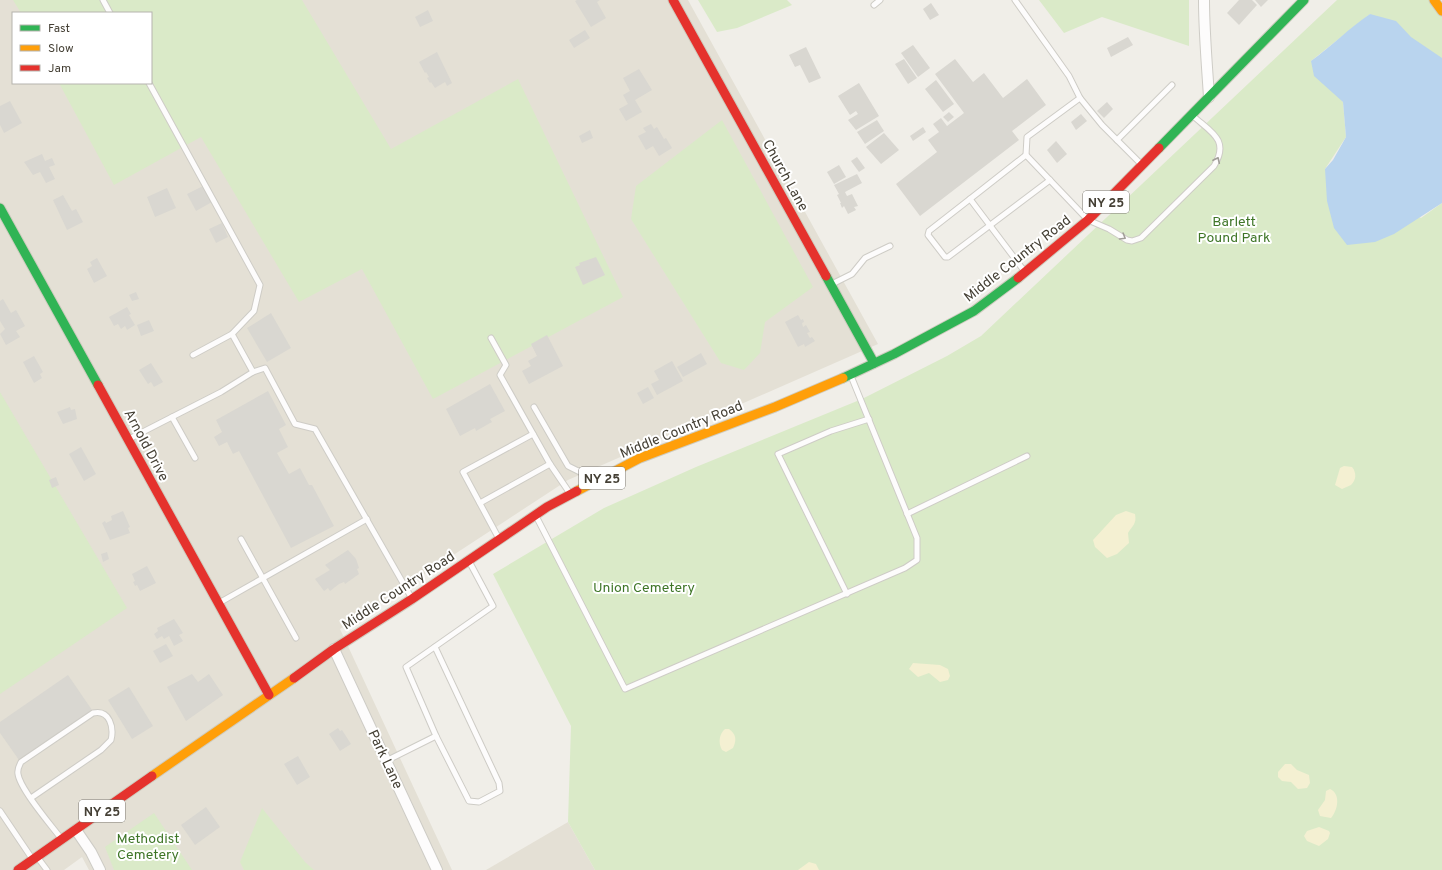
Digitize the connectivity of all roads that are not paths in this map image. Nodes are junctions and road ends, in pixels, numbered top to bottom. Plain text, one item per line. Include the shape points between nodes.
1 (103, 0) edge
2 (673, 0) edge
3 (880, 0) edge
4 (1015, 0) edge
5 (1204, 0) edge
6 (1304, 0) edge
7 (1434, 0) edge
8 (874, 5) dead end
9 (1442, 11) edge
10 (109, 12) edge
11 (150, 84) edge
12 (1172, 85) dead end
13 (1209, 97) junction
14 (1080, 98) junction
15 (1192, 115) junction
16 (1116, 140) junction
17 (1026, 155) junction
18 (1142, 166) junction
19 (1050, 180) junction
20 (970, 199) junction
21 (0, 208) edge
22 (1088, 220) junction
23 (989, 225) junction
24 (890, 246) dead end
25 (1025, 273) junction
26 (831, 285) junction
27 (232, 334) junction
28 (491, 338) dead end
29 (193, 355) dead end
30 (874, 363) junction
31 (252, 372) junction
32 (850, 373) junction
33 (534, 407) dead end
34 (172, 417) junction
35 (869, 419) junction
36 (533, 434) junction
37 (128, 440) junction
38 (1027, 456) dead end
39 (195, 458) dead end
40 (550, 464) junction
41 (597, 480) junction
42 (571, 494) junction
43 (480, 502) junction
44 (907, 514) junction
45 (535, 515) junction
46 (367, 519) junction
47 (241, 539) dead end
48 (500, 540) junction
49 (469, 560) junction
50 (263, 578) junction
51 (847, 594) junction
52 (412, 599) junction
53 (219, 603) junction
54 (296, 638) dead end
55 (435, 647) junction
56 (334, 649) junction
57 (269, 695) junction
58 (436, 736) junction
59 (386, 761) junction
60 (31, 798) junction
61 (0, 812) edge
62 (76, 830) junction
63 (62, 840) junction
64 (35, 858) junction
65 (18, 870) edge
66 (47, 870) edge
67 (100, 870) edge
68 (437, 870) edge

1 - 10 lane
2 - 26 main road, Church Lane
3 - 8 lane
4 - 14 lane via 1068,76
5 - 13 street
6 - 13 main road, Middle Country Road / NY 25
7 - 9 main road
11 - 27 lane via 260,285 254,311
12 - 16 lane
13 - 15 main road, Middle Country Road / NY 25
14 - 16 lane
14 - 17 lane via 1027,137
15 - 18 main road, Middle Country Road / NY 25
22 -> 15 lane via 1109,228 1126,240 1137,241 1214,166 1221,145
16 - 18 lane
17 - 19 lane
17 - 20 lane
18 - 22 main road, Middle Country Road / NY 25
19 - 22 lane
19 - 23 lane
20 - 23 lane
20 - 23 lane via 929,232 928,235 936,246 945,257 948,257
21 - 37 main road, Arnold Drive
22 - 25 main road, Middle Country Road / NY 25
23 - 25 lane
24 - 26 lane via 866,258 852,274
25 - 30 main road, Middle Country Road / NY 25 via 974,311
26 - 30 main road, Church Lane
27 - 29 lane
27 - 31 lane
28 - 36 lane via 506,365 500,375
30 - 32 main road, Middle Country Road / NY 25
31 - 34 lane via 221,392
31 - 46 lane via 265,368 295,424 315,429
32 - 35 lane
32 - 41 main road, Middle Country Road / NY 25 via 775,407 640,458
33 - 41 lane via 568,466
34 - 37 lane
34 - 39 lane
35 - 44 lane
35 - 51 lane via 831,431 778,454
36 - 40 lane
36 - 43 lane via 463,472
37 - 53 main road, Arnold Drive
38 - 44 lane
40 - 42 lane
40 - 43 lane
41 - 42 main road, Middle Country Road / NY 25
42 - 45 main road, Middle Country Road / NY 25
43 - 48 lane
44 - 51 lane via 917,538 917,560
45 - 48 main road, Middle Country Road / NY 25
45 - 51 lane via 625,689
46 - 50 lane
46 - 52 lane
47 - 50 lane
48 - 49 main road, Middle Country Road / NY 25
49 - 52 main road, Middle Country Road / NY 25
49 - 55 lane via 493,606
50 - 53 lane
50 - 54 lane
52 - 56 main road, Middle Country Road / NY 25
53 - 57 main road, Arnold Drive
55 - 58 lane via 406,667
55 - 58 lane via 499,783 500,791 478,802 469,801
56 - 57 main road, Middle Country Road / NY 25
56 - 59 street, Park Lane
57 - 62 main road, Middle Country Road / NY 25
58 - 59 lane
59 - 68 street, Park Lane
60 - 60 lane via 19,778 18,767 22,762 93,713 99,711 105,714 111,725 111,740
60 - 63 lane
61 - 64 lane
62 - 63 main road, Middle Country Road / NY 25
62 - 67 street
63 - 64 main road, Middle Country Road / NY 25
64 - 65 main road, Middle Country Road / NY 25
64 - 66 lane

